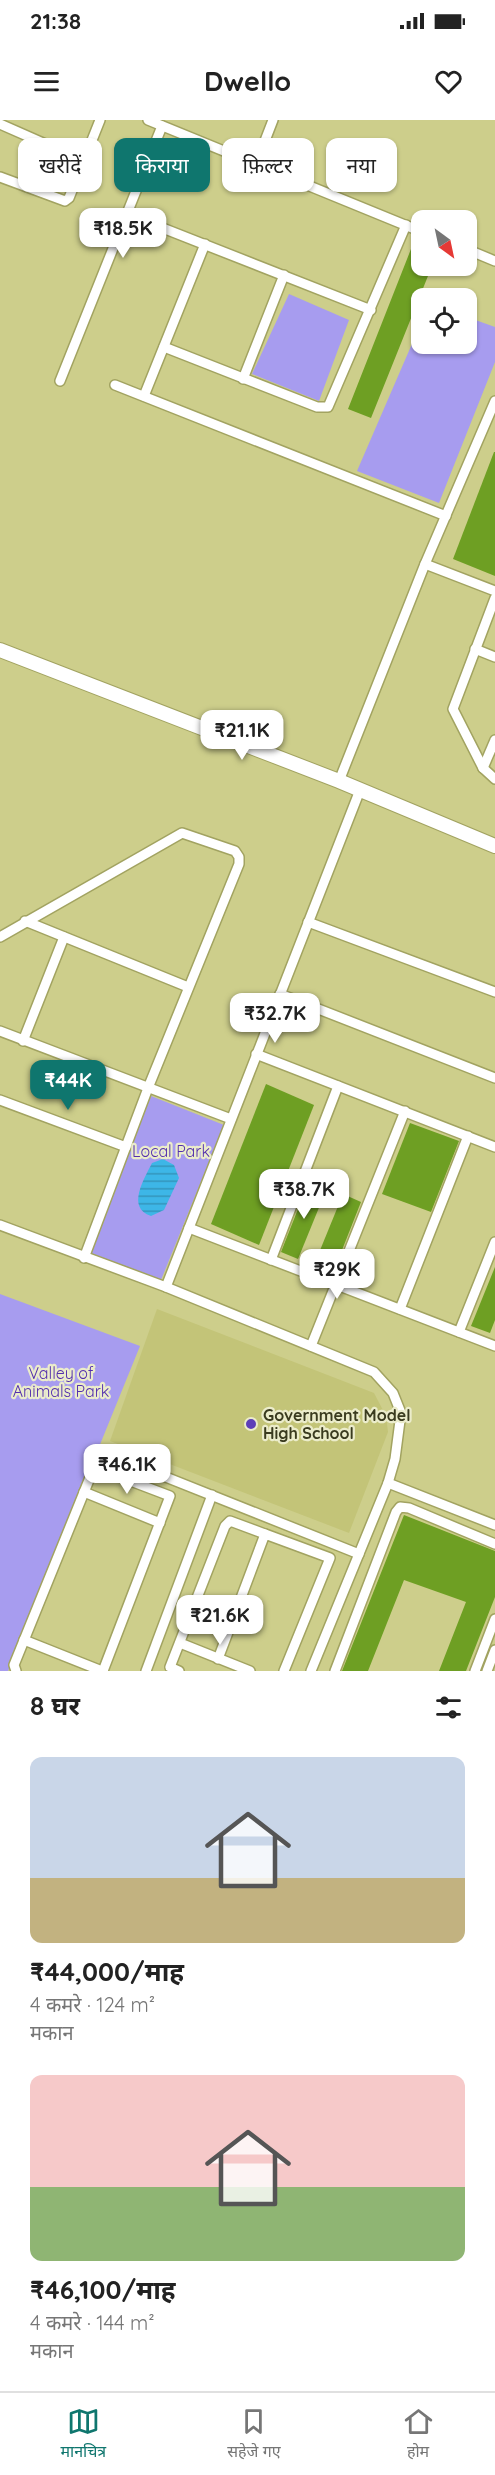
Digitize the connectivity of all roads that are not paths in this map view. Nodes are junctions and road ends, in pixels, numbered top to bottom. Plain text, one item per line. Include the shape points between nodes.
1 (99, 120) edge
2 (148, 120) edge
3 (273, 120) edge
4 (0, 124) edge
5 (162, 126) junction
6 (32, 138) edge
7 (92, 138) edge
8 (266, 138) edge
9 (222, 150) edge
10 (0, 177) edge
11 (18, 184) edge
12 (314, 188) edge
13 (41, 192) edge
14 (71, 192) edge
15 (127, 214) junction
16 (405, 225) junction
17 (411, 227) edge
18 (205, 244) junction
19 (477, 254) edge
20 (495, 261) edge
21 (284, 276) junction
22 (371, 310) junction
23 (164, 348) junction
24 (243, 379) junction
25 (60, 381) dead end
26 (115, 385) dead end
27 (144, 396) junction
28 (495, 401) edge
29 (446, 516) junction
30 (425, 564) junction
31 (495, 591) edge
32 (495, 598) edge
33 (475, 649) junction
34 (0, 650) edge
35 (495, 657) edge
36 (495, 740) edge
37 (483, 768) junction
38 (495, 779) edge
39 (339, 781) junction
40 (360, 790) junction
41 (495, 846) edge
42 (25, 921) junction
43 (308, 922) junction
44 (0, 937) edge
45 (64, 937) junction
46 (188, 987) junction
47 (495, 992) edge
48 (280, 994) junction
49 (0, 1031) edge
50 (23, 1041) junction
51 (256, 1054) junction
52 (495, 1078) edge
53 (338, 1086) junction
54 (148, 1088) junction
55 (0, 1100) edge
56 (405, 1112) junction
57 (231, 1119) junction
58 (468, 1136) junction
59 (495, 1146) edge
60 (126, 1147) junction
61 (0, 1225) edge
62 (189, 1228) junction
63 (495, 1242) edge
64 (84, 1258) junction
65 (271, 1260) junction
66 (336, 1285) junction
67 (166, 1287) junction
68 (400, 1310) junction
69 (459, 1332) junction
70 (311, 1346) junction
71 (495, 1346) edge
72 (118, 1458) dead end
73 (388, 1483) junction
74 (84, 1492) junction
75 (212, 1495) junction
76 (159, 1523) junction
77 (495, 1525) edge
78 (264, 1534) junction
79 (495, 1544) edge
80 (359, 1554) junction
81 (495, 1619) edge
82 (24, 1640) junction
83 (180, 1643) junction
84 (495, 1650) edge
85 (218, 1659) junction
86 (314, 1670) edge
87 (16, 1671) edge
88 (103, 1671) edge
89 (146, 1671) edge
90 (179, 1671) edge
91 (250, 1671) edge
92 (284, 1671) edge
93 (336, 1671) edge
94 (475, 1671) edge
95 (487, 1671) edge

1 - 7 street
2 - 5 street
3 - 8 street
4 - 6 street
5 - 9 street
5 - 15 street
10 - 11 street
12 - 16 street
13 - 14 street via 65,201
15 - 18 street
15 - 25 street
16 - 17 street
16 - 22 street
18 - 21 street
18 - 23 street
19 - 20 street
21 - 22 street
21 - 24 street
22 - 24 street via 328,407 317,407
23 - 24 street
23 - 27 street
26 - 27 street
27 - 29 street
28 - 29 street
29 - 30 street
30 - 31 street
30 - 39 street
32 - 33 street
33 - 35 street
33 - 37 street via 453,709
34 - 39 main road
36 - 37 street
37 - 38 street
39 - 40 main road
40 - 41 main road
40 - 43 street
42 - 44 street
42 - 45 street
42 - 46 street via 182,833 235,852 239,864
43 - 47 street
43 - 48 street
45 - 46 street
45 - 50 street
46 - 54 street
48 - 51 street
48 - 52 street
49 - 50 street
50 - 54 street
51 - 53 street
51 - 57 street
53 - 56 street
53 - 65 street
54 - 57 street
54 - 60 street
55 - 60 street
56 - 58 street
56 - 66 street
57 - 62 street
58 - 59 street
58 - 68 street
60 - 64 street
61 - 64 street
62 - 65 street
62 - 67 street
63 - 69 street
64 - 67 street
65 - 66 street
66 - 68 street
66 - 70 street
67 - 70 street
68 - 69 street
69 - 71 street
70 - 73 street via 374,1372 393,1393 401,1420
72 - 75 street
73 - 77 street
73 - 80 street
74 - 76 street
74 - 76 street via 91,1475 99,1469 170,1496
74 - 82 street
75 - 80 street
75 - 89 street
76 - 88 street
78 - 83 street via 239,1522 230,1521 225,1526
78 - 85 street
78 - 92 street via 330,1558
79 - 93 street via 400,1507
80 - 86 street
81 - 94 street
82 - 87 street via 14,1665
82 - 88 street
83 - 85 street
83 - 90 street via 170,1667
84 - 95 street
85 - 91 street

